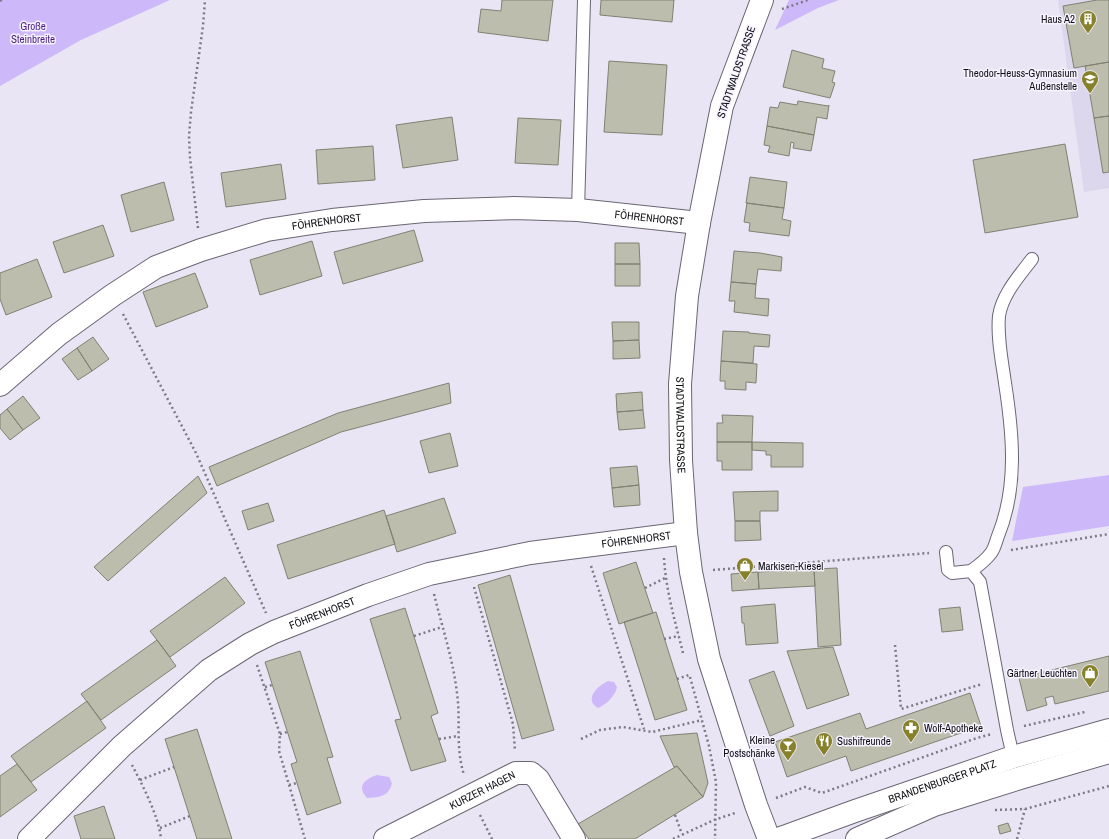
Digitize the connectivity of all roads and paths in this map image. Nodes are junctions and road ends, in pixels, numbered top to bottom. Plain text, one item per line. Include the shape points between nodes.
1 (205, 0) edge
2 (584, 0) edge
3 (760, 5) edge
4 (578, 210) junction
5 (699, 223) junction
6 (201, 250) junction
7 (1032, 259) dead end
8 (113, 295) junction
9 (0, 386) edge
10 (686, 533) junction
11 (1109, 534) edge
12 (584, 545) junction
13 (946, 552) joint
14 (992, 552) junction
15 (472, 565) junction
16 (971, 571) junction
17 (691, 572) junction
18 (429, 574) junction
19 (665, 578) dead end
20 (645, 588) dead end
21 (442, 627) junction
22 (274, 632) junction
23 (414, 636) dead end
24 (679, 636) dead end
25 (664, 640) dead end
26 (250, 644) junction
27 (895, 644) dead end
28 (689, 675) dead end
29 (677, 679) dead end
30 (998, 679) junction
31 (272, 685) dead end
32 (265, 687) junction
33 (1087, 712) dead end
34 (702, 720) dead end
35 (644, 729) junction
36 (1007, 730) junction
37 (1109, 730) edge
38 (287, 732) dead end
39 (280, 734) junction
40 (458, 736) junction
41 (439, 739) dead end
42 (581, 739) dead end
43 (122, 746) junction
44 (1109, 752) edge
45 (1013, 756) junction
46 (174, 767) dead end
47 (516, 773) junction
48 (1020, 778) junction
49 (140, 780) junction
50 (297, 783) dead end
51 (289, 785) junction
52 (1109, 786) edge
53 (822, 793) dead end
54 (471, 796) junction
55 (1025, 809) junction
56 (989, 810) dead end
57 (675, 815) dead end
58 (190, 816) dead end
59 (160, 828) junction
60 (682, 834) junction
61 (29, 839) edge
62 (161, 839) edge
63 (305, 839) edge
64 (385, 839) edge
65 (492, 839) edge
66 (574, 839) edge
67 (673, 839) edge
68 (715, 839) edge
69 (769, 839) edge
70 (778, 839) edge
71 (857, 839) edge
72 (1017, 839) edge

1 - 6 path via 189,136
2 - 4 lane
3 - 5 street, STADTWALDSTRASSE via 722,106
4 - 5 street, FÖHRENHORST
4 - 6 street, FÖHRENHORST via 514,208 424,211 332,220 267,230
5 - 10 street, STADTWALDSTRASSE via 688,296 680,384 681,460
6 - 8 street, FÖHRENHORST via 156,267
7 - 14 lane via 1003,300 999,316 999,338 1012,430 1012,458 1004,520
8 - 9 street, FÖHRENHORST via 59,334
8 - 22 path via 196,453
10 - 12 street, FÖHRENHORST
10 - 17 street, STADTWALDSTRASSE
11 - 14 path
12 - 15 street, FÖHRENHORST
12 - 35 path
13 - 16 lane via 948,570 952,573
13 - 17 path
14 - 16 lane
15 - 18 street, FÖHRENHORST
15 - 47 path via 474,589 513,724
16 - 30 lane via 980,582
17 - 69 street, STADTWALDSTRASSE via 709,659
18 - 21 path
18 - 22 street, FÖHRENHORST
19 - 20 path
21 - 23 path
21 - 40 path via 452,660 458,695
22 - 26 street, FÖHRENHORST
24 - 25 path
26 - 32 path
26 - 43 street, FÖHRENHORST via 209,670
27 - 30 path via 901,709
28 - 29 path
30 - 36 lane
31 - 32 path
32 - 39 path
33 - 36 path
34 - 35 path via 652,732
35 - 42 path via 623,727 600,730
36 - 45 lane
36 - 53 path via 977,738
37 - 45 street, BRANDENBURGER PLATZ
38 - 39 path
39 - 51 path via 279,751
40 - 41 path
40 - 54 path via 460,761
43 - 49 path
43 - 61 street, FÖHRENHORST
44 - 48 street, BRANDENBURGER PLATZ
45 - 48 lane
45 - 70 street, BRANDENBURGER PLATZ
46 - 49 path
47 - 54 street, KURZER HAGEN
47 - 66 street, KURZER HAGEN via 531,773 538,778
48 - 71 street, BRANDENBURGER PLATZ via 934,804
49 - 59 path
50 - 51 path
51 - 63 path
52 - 55 path
54 - 64 street, KURZER HAGEN
54 - 65 path
55 - 56 path
55 - 72 path
57 - 60 path
58 - 59 path
59 - 62 path
60 - 67 path
60 - 68 path via 714,820

